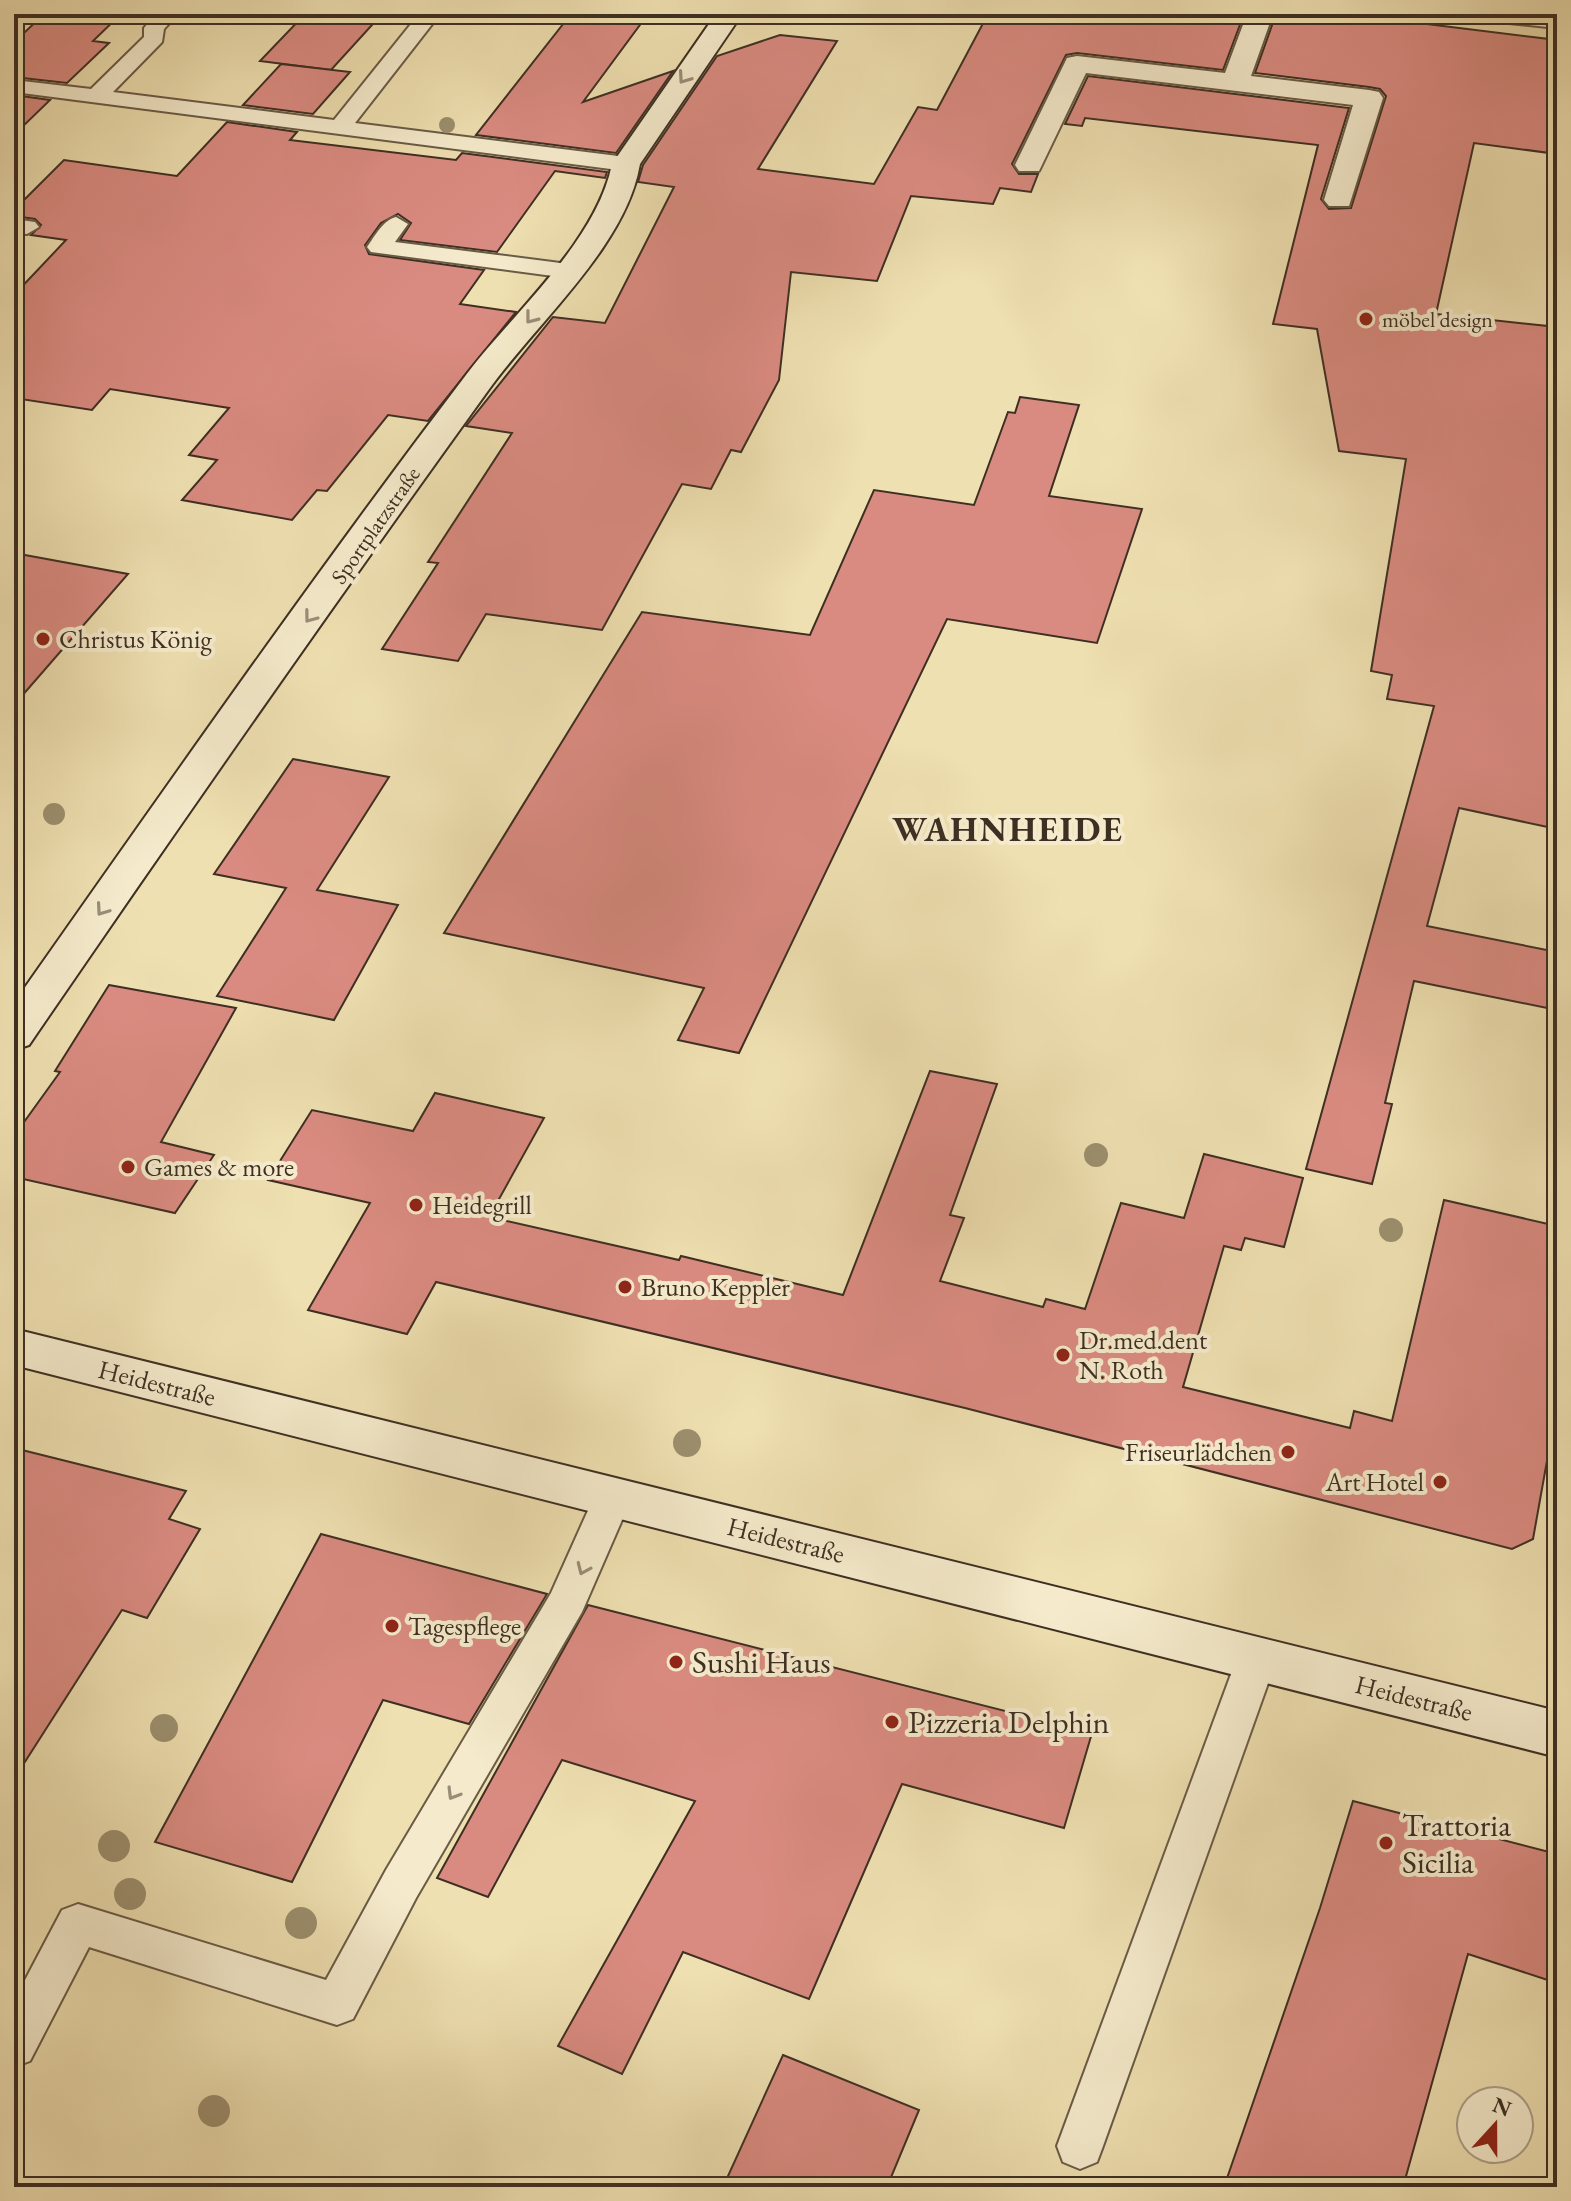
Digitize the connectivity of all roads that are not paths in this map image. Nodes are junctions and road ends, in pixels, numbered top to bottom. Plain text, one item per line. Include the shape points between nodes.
1 (168, 14) edge
2 (430, 14) edge
3 (729, 14) edge
4 (1260, 14) edge
5 (1499, 14) edge
6 (1557, 20) edge
7 (1235, 82) junction
8 (14, 86) edge
9 (97, 96) junction
10 (339, 128) junction
11 (626, 164) junction
12 (1029, 165) dead end
13 (1339, 200) dead end
14 (396, 224) dead end
15 (568, 271) junction
16 (18, 1024) edge
17 (14, 1347) edge
18 (613, 1497) junction
19 (1257, 1658) junction
20 (1557, 1734) edge
21 (14, 2046) edge
22 (1080, 2146) dead end

1 - 9 lane via 154,28 155,38
2 - 10 lane
3 -> 11 main road, Sportplatzstraße
4 - 7 main road
5 - 6 main road
7 - 12 main road via 1077,64
7 - 13 main road via 1369,98
8 - 9 lane
9 - 10 lane
10 - 11 lane
11 - 15 main road, Sportplatzstraße via 621,191
14 - 15 lane via 379,247
15 -> 16 main road, Sportplatzstraße via 478,381
17 - 18 main road, Heidestraße
18 - 19 main road, Heidestraße
18 -> 21 lane via 568,1600 401,1884 337,2004 78,1924
19 - 20 main road, Heidestraße
19 - 22 lane

